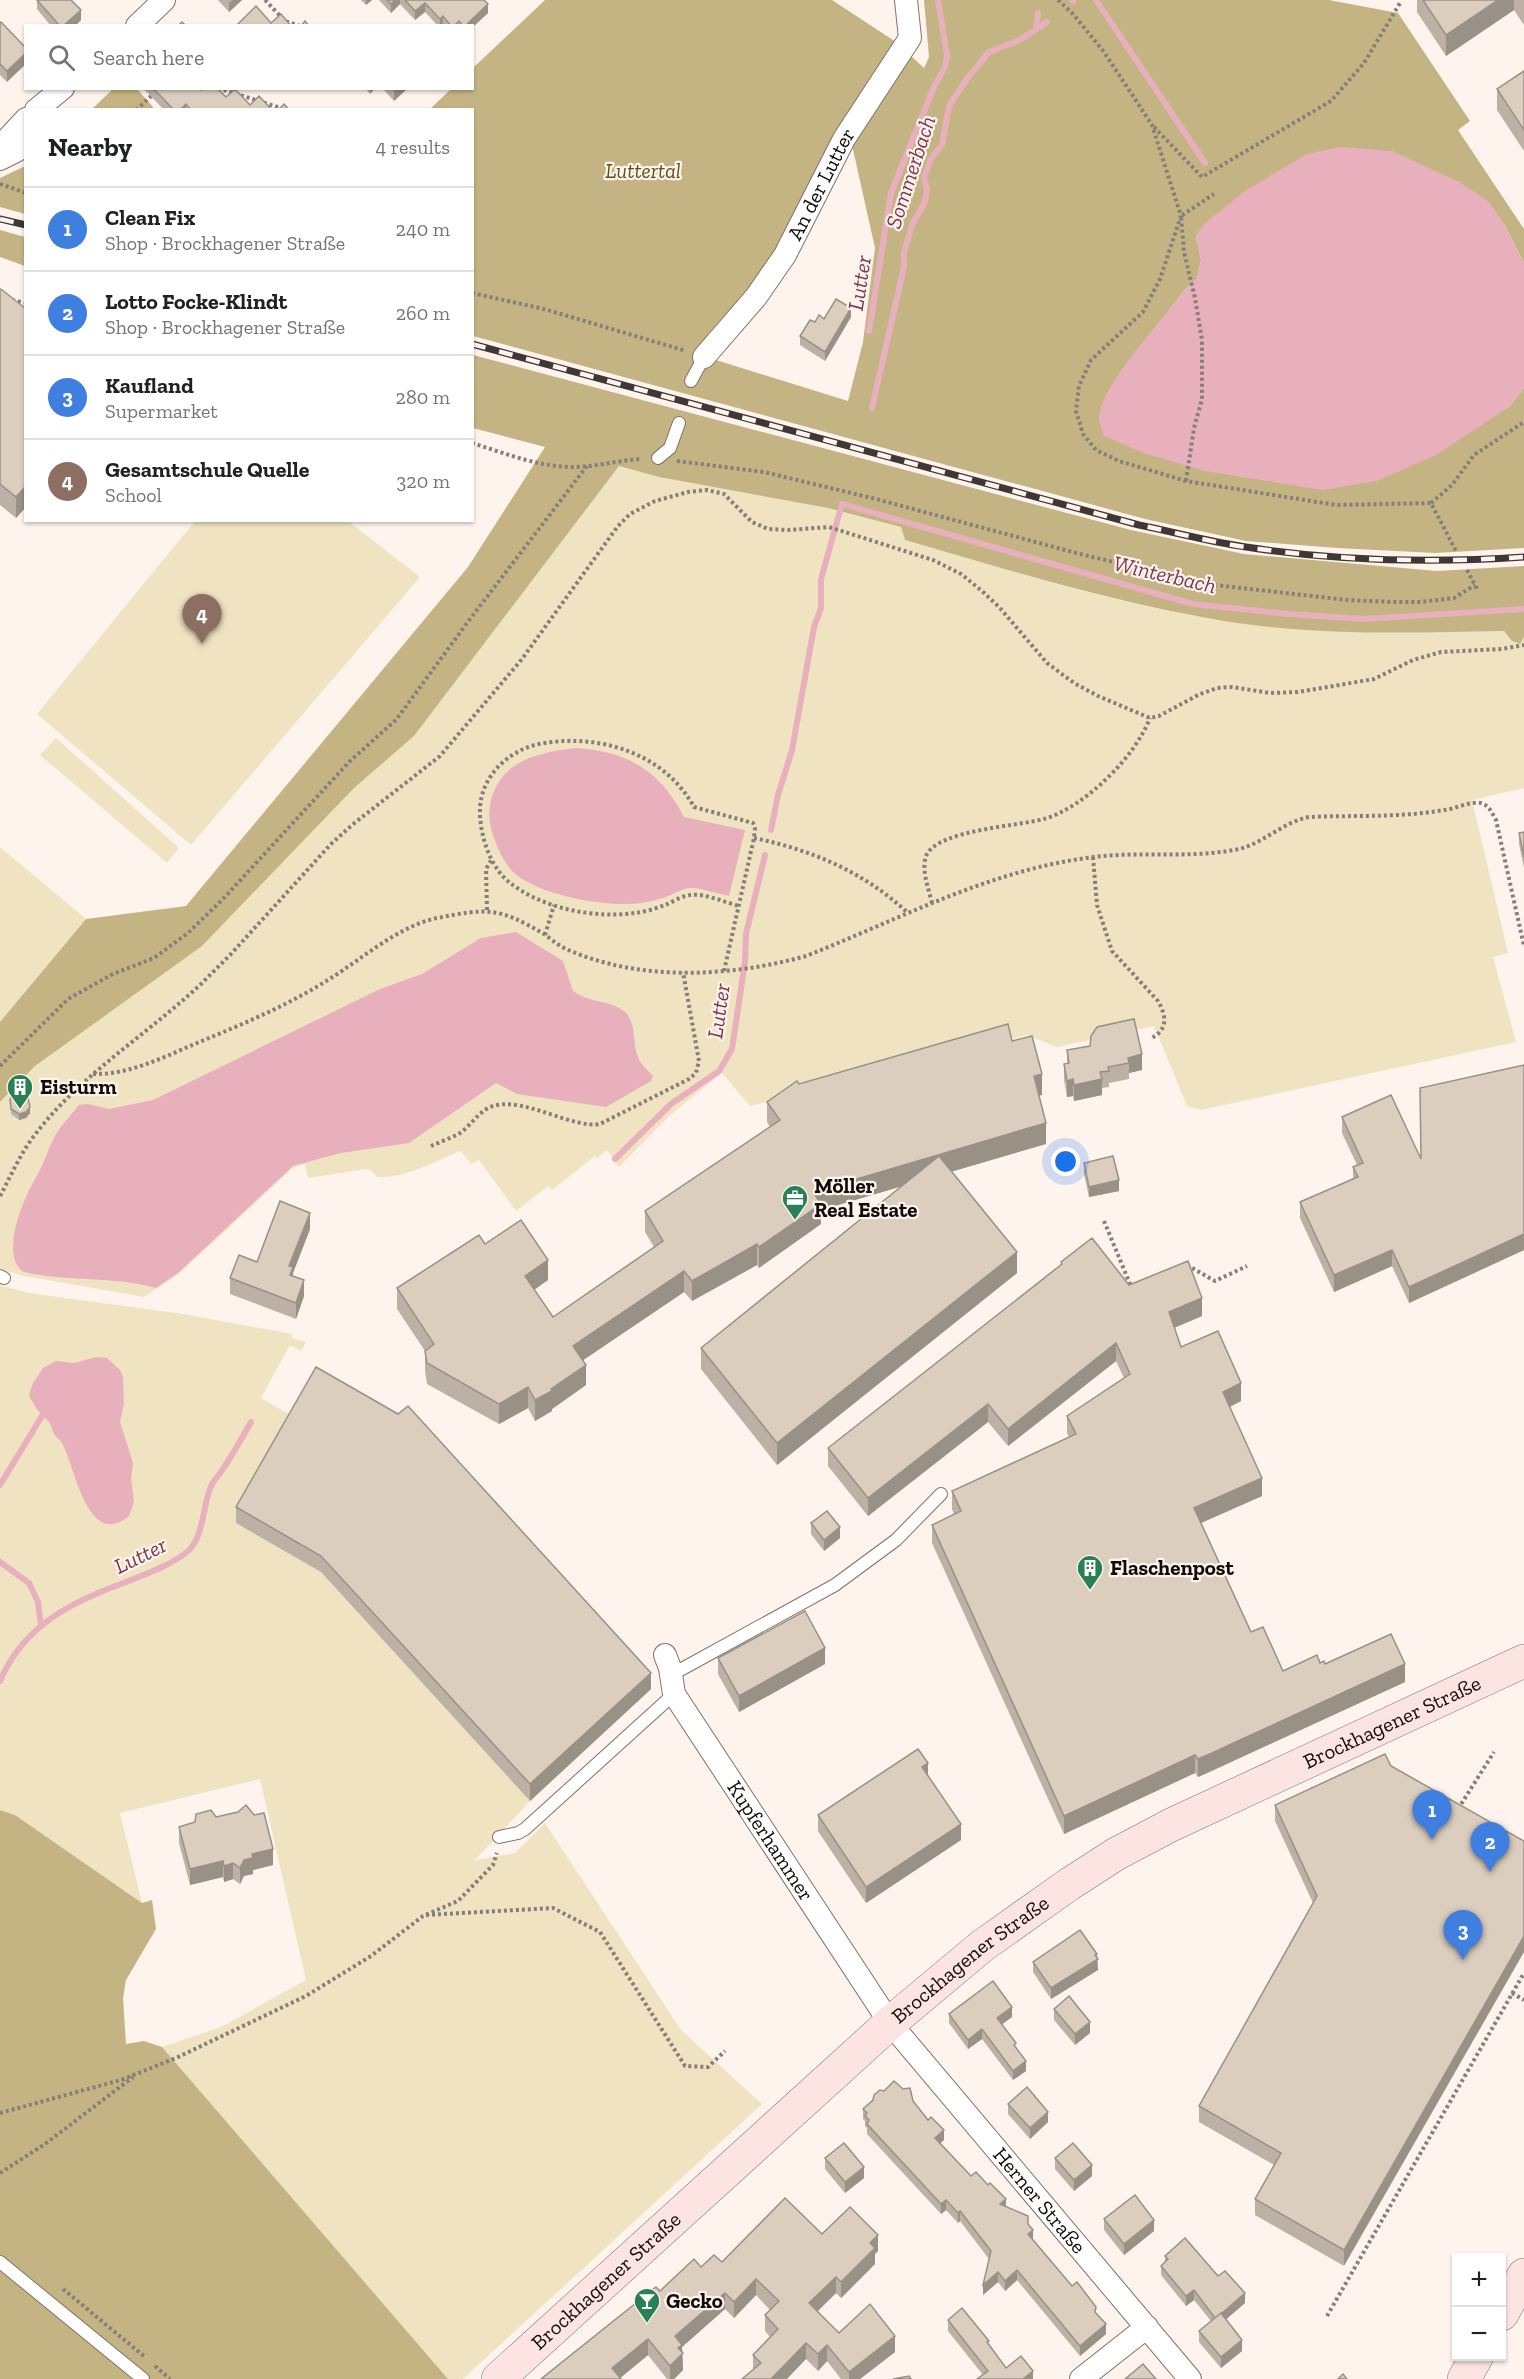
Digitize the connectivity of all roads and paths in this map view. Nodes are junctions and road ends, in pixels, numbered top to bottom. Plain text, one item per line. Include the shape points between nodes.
1 (164, 0) edge
2 (265, 0) edge
3 (906, 0) edge
4 (1058, 0) edge
5 (1400, 3) dead end
6 (138, 24) edge
7 (294, 24) edge
8 (61, 90) edge
9 (74, 90) edge
10 (158, 90) edge
11 (224, 90) edge
12 (38, 108) edge
13 (62, 108) edge
14 (138, 108) edge
15 (281, 108) edge
16 (24, 122) edge
17 (1152, 125) junction
18 (24, 144) edge
19 (0, 147) edge
20 (0, 159) edge
21 (0, 184) edge
22 (24, 192) edge
23 (1214, 194) dead end
24 (1181, 216) junction
25 (474, 293) edge
26 (5, 298) edge
27 (24, 303) edge
28 (704, 357) junction
29 (691, 381) dead end
30 (1524, 422) edge
31 (680, 423) dead end
32 (474, 444) edge
33 (662, 456) junction
34 (587, 466) junction
35 (1186, 481) junction
36 (1431, 503) junction
37 (1456, 551) dead end
38 (1467, 570) dead end
39 (1475, 585) junction
40 (1478, 591) dead end
41 (1524, 645) edge
42 (1150, 718) junction
43 (754, 838) junction
44 (1093, 856) junction
45 (492, 859) junction
46 (932, 903) junction
47 (554, 905) junction
48 (739, 906) junction
49 (487, 910) junction
50 (908, 913) junction
51 (545, 935) junction
52 (1524, 946) edge
53 (724, 971) junction
54 (683, 972) junction
55 (1150, 1039) dead end
56 (0, 1066) edge
57 (93, 1074) junction
58 (431, 1146) dead end
59 (0, 1196) edge
60 (1104, 1221) dead end
61 (1247, 1266) dead end
62 (1176, 1268) edge
63 (1140, 1285) edge
64 (941, 1494) dead end
65 (1524, 1661) edge
66 (670, 1674) junction
67 (1494, 1752) dead end
68 (1453, 1817) edge
69 (499, 1837) joint
70 (423, 1916) junction
71 (1524, 1973) edge
72 (1512, 1993) junction
73 (1524, 2000) edge
74 (890, 2023) junction
75 (725, 2051) dead end
76 (137, 2073) junction
77 (0, 2113) edge
78 (0, 2172) edge
79 (0, 2262) edge
80 (1524, 2275) edge
81 (1506, 2307) edge
82 (1326, 2316) dead end
83 (1147, 2327) junction
84 (1474, 2361) edge
85 (143, 2379) edge
86 (498, 2379) edge
87 (1081, 2379) edge
88 (1190, 2379) edge
89 (1464, 2379) edge

1 - 6 street
2 - 7 path via 285,21
3 - 28 street, An der Lutter via 910,38 844,139 785,255 756,297
4 - 17 path via 1104,52
5 - 17 path via 1364,63 1331,101 1202,177
8 - 12 street
9 - 13 street
10 - 14 path
11 - 15 path
16 - 19 street
17 - 24 path
18 - 20 street
21 - 22 path
23 - 24 path
24 - 35 path via 1184,252 1202,340 1202,399
24 - 35 path via 1160,279 1143,312 1091,360 1080,386 1076,411 1083,434 1096,450
25 - 28 path via 544,309
26 - 27 path
28 - 29 lane
30 - 36 path via 1474,455 1452,485
31 - 33 lane via 676,437
32 - 34 path via 531,461 562,467
33 - 34 path
33 - 39 path via 680,463 764,472 1206,584 1394,602 1455,598
34 - 56 path via 396,720 349,762 223,899 188,933 154,958 113,974 68,999
35 - 36 path via 1336,505
36 - 37 path
38 - 39 path
39 - 40 path
41 - 42 path via 1441,652 1413,660 1374,679 1298,693 1217,688
42 - 46 path via 1139,740 1102,784 1064,812 959,835 932,848 925,867
42 - 57 path via 1074,683 1047,663 999,606 961,574 933,560 829,527 768,529 752,522 724,494 707,490 655,501 630,514 618,526 527,652 440,756 352,825 200,985
43 - 45 path via 753,823 693,807 668,773 636,754 592,741 548,742 518,751 495,769 486,784 480,815
43 - 48 path
43 - 50 path via 815,855 854,872
44 - 46 path via 974,885
44 - 52 path via 1206,855 1243,848 1294,820 1308,817 1405,816 1481,803 1489,807 1496,820
44 - 55 path via 1097,905 1112,951 1163,1011 1163,1028
45 - 47 path via 509,882
45 - 49 path via 486,869
46 - 50 path
47 - 48 path via 604,915 634,914 690,895
47 - 51 path
48 - 53 path
49 - 51 path via 503,912
49 - 57 path via 432,919 360,957 296,999 238,1026 139,1066
50 - 53 path via 806,956
51 - 54 path via 565,949 598,960 625,967
53 - 54 path
54 - 58 path via 699,1061 696,1073 689,1079 591,1126 547,1112 496,1105 483,1111 461,1133
57 - 59 path via 33,1138
60 - 63 path via 1131,1289
61 - 62 path via 1215,1281 1186,1264
64 - 66 lane via 896,1540 835,1586
65 - 74 main road, Brockhagener Straße via 1249,1787 1116,1854 1054,1893 991,1940
66 - 69 lane via 529,1826
66 - 74 street, Kupferhammer
67 - 68 path
69 - 70 path via 500,1846 486,1873 458,1901
70 - 75 path via 553,1908 600,1932 685,2066 708,2067
70 - 76 path via 371,1956 306,1996
71 - 72 path
72 - 73 path
72 - 82 path
74 - 83 street, Herner Straße
74 - 86 main road, Brockhagener Straße
76 - 77 path
76 - 78 path via 45,2144
79 - 85 lane
80 - 81 main road
83 - 87 street
83 - 88 street, Herner Straße
84 - 89 main road

